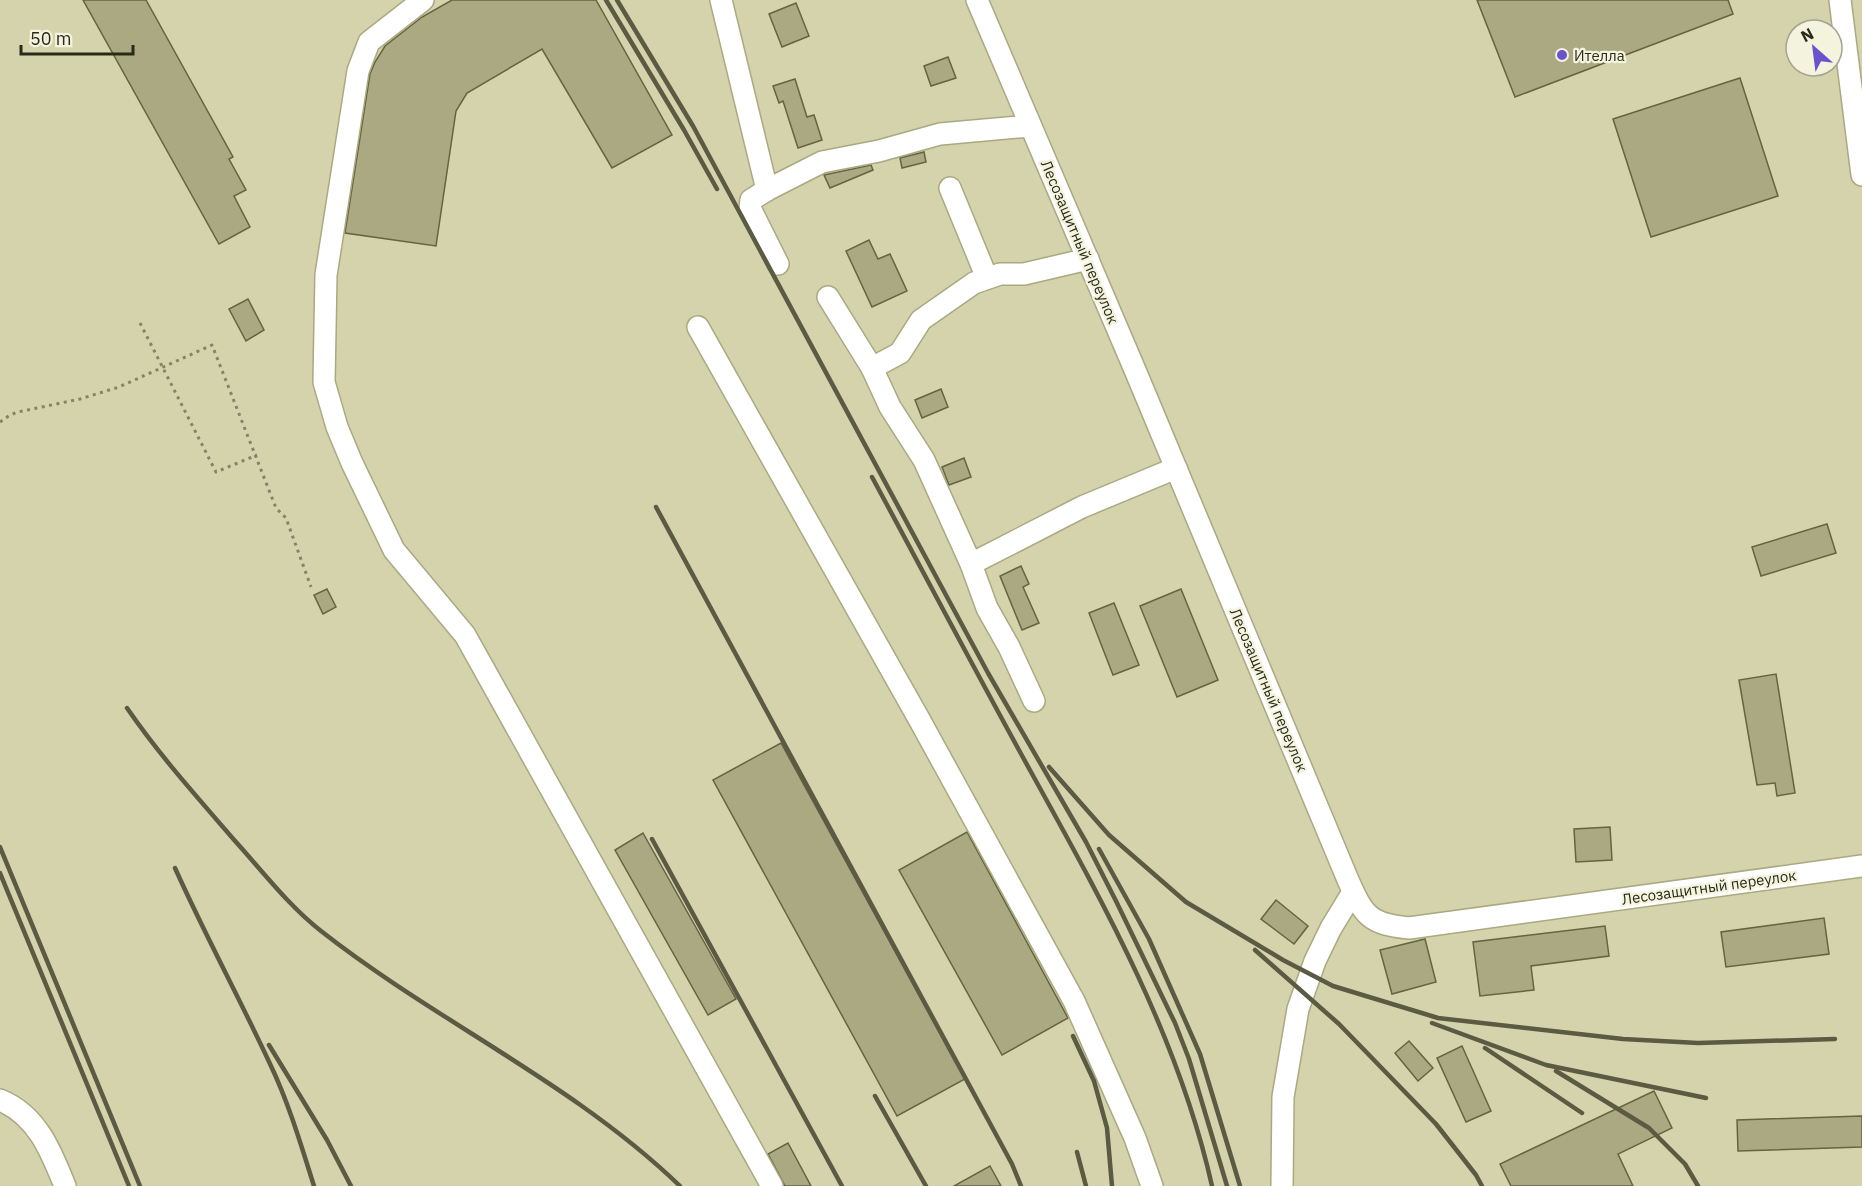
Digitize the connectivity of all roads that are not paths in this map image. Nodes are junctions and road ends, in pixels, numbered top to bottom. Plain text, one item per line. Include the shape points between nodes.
1 (423, 0) edge
2 (722, 0) edge
3 (977, 0) edge
4 (1840, 0) edge
5 (1030, 126) junction
6 (1862, 175) edge
7 (950, 188) dead end
8 (766, 190) junction
9 (1088, 259) junction
10 (778, 264) dead end
11 (987, 278) junction
12 (828, 297) dead end
13 (698, 327) dead end
14 (872, 368) junction
15 (1176, 468) junction
16 (971, 564) junction
17 (1034, 701) dead end
18 (1862, 866) edge
19 (1353, 892) junction
20 (0, 1100) edge
21 (65, 1186) edge
22 (772, 1186) edge
23 (1152, 1186) edge
24 (1282, 1186) edge

1 - 22 street via 369,42 358,71 326,275 324,382 337,427 394,550 465,635
2 - 8 street
3 - 5 street, Лесозащитный переулок
4 - 6 street
5 - 8 street via 940,134 822,162
5 - 9 street, Лесозащитный переулок
7 - 11 street
8 - 10 street via 751,200 750,208
9 - 11 street
9 - 15 street, Лесозащитный переулок
11 - 14 street via 974,282 921,320 900,353
12 - 14 street
13 - 23 street via 1074,1000
14 - 16 street via 890,407 924,460
15 - 16 street via 1082,507
15 - 19 street, Лесозащитный переулок
16 - 17 street via 987,608
18 - 19 street, Лесозащитный переулок via 1409,928 1387,926 1367,916
19 - 24 street via 1330,928 1298,1009 1283,1097
20 - 21 street via 29,1119

